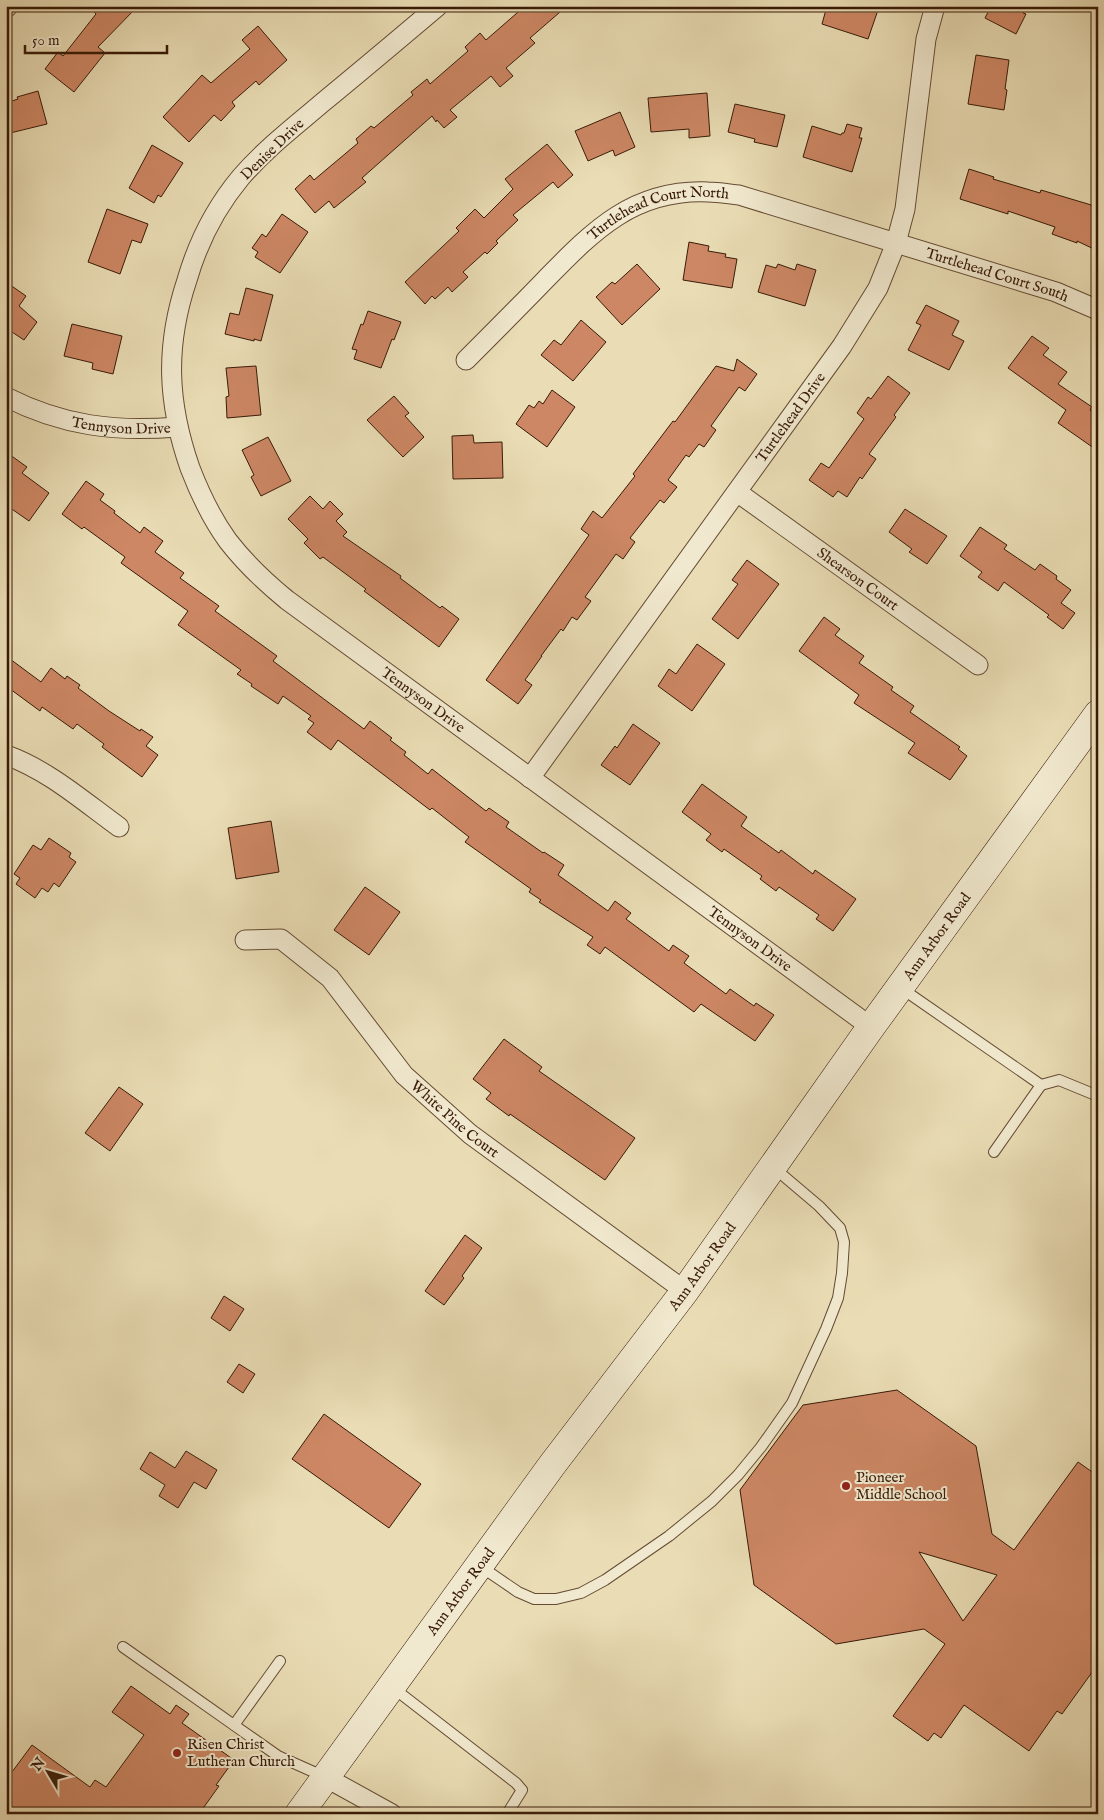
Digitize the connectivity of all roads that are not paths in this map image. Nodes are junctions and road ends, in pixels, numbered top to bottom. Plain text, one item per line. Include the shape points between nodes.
1 (438, 6) edge
2 (935, 6) edge
3 (896, 243) junction
4 (1098, 310) edge
5 (466, 360) dead end
6 (6, 397) edge
7 (177, 427) junction
8 (737, 492) junction
9 (978, 665) dead end
10 (1098, 714) edge
11 (6, 754) edge
12 (530, 778) junction
13 (119, 827) dead end
14 (245, 940) dead end
15 (900, 987) junction
16 (871, 1027) junction
17 (1041, 1085) junction
18 (1098, 1096) edge
19 (994, 1152) dead end
20 (772, 1166) junction
21 (685, 1291) junction
22 (479, 1566) junction
23 (123, 1647) dead end
24 (280, 1661) dead end
25 (391, 1686) junction
26 (234, 1725) junction
27 (325, 1777) junction
28 (299, 1814) edge
29 (392, 1814) edge
30 (507, 1814) edge

1 - 7 street, Denise Drive via 268,148 240,178 217,210 192,261 174,325 171,378
2 - 3 street, Turtlehead Drive via 926,39 905,209
3 - 4 street, Turtlehead Court South via 1056,292
3 - 5 street, Turtlehead Court North via 739,195 708,192 658,198 607,221 588,237
3 - 8 street, Turtlehead Drive via 878,288 842,346
6 - 7 street, Tennyson Drive via 58,418 97,427 137,430
7 - 12 street, Tennyson Drive via 208,510 228,541 257,575 286,600
8 - 9 street, Shearson Court
8 - 12 street, Turtlehead Drive
10 - 15 main road, Ann Arbor Road
11 - 13 street via 45,774
12 - 16 street, Tennyson Drive
14 - 21 street, White Pine Court via 281,939 330,978 404,1075 470,1134
15 - 16 main road, Ann Arbor Road
15 - 17 lane
16 - 20 main road, Ann Arbor Road
17 - 18 lane via 1059,1080
17 - 19 lane
20 - 21 main road, Ann Arbor Road
20 - 22 lane via 840,1228 844,1242 838,1298 826,1329 792,1403 761,1447 712,1501 669,1536 606,1580 581,1593 556,1599 534,1599
21 - 22 main road, Ann Arbor Road
22 - 25 main road, Ann Arbor Road
23 - 26 lane
24 - 26 lane
25 - 27 main road, Ann Arbor Road
25 - 30 lane via 516,1783 522,1790
26 - 27 lane via 278,1756
27 - 28 main road, Ann Arbor Road
27 - 29 street

